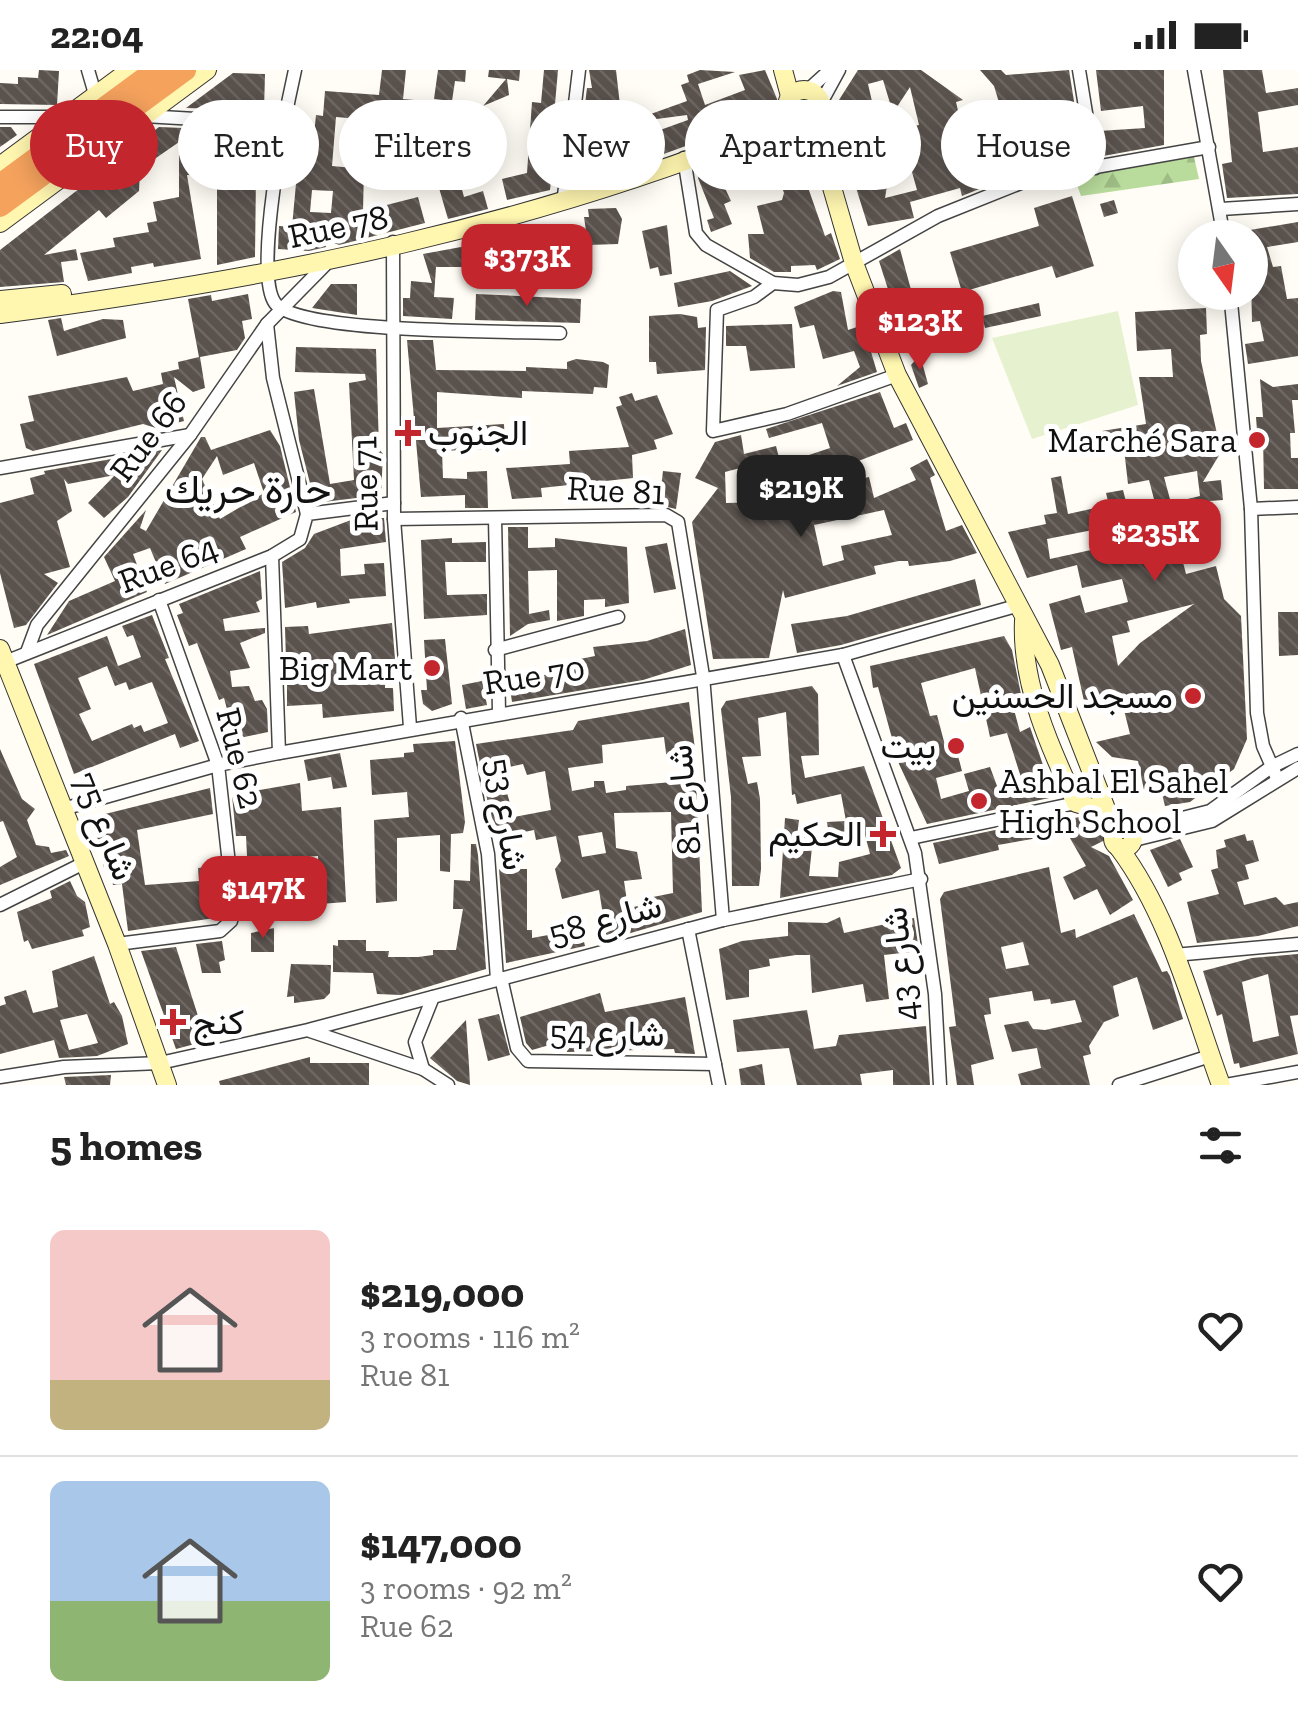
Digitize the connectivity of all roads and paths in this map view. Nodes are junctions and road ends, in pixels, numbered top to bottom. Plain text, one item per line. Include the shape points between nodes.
1 (88, 70) edge
2 (130, 70) edge
3 (156, 70) edge
4 (185, 70) edge
5 (206, 70) edge
6 (295, 70) edge
7 (579, 70) edge
8 (783, 70) edge
9 (796, 70) edge
10 (830, 70) edge
11 (840, 70) edge
12 (1079, 70) edge
13 (1194, 70) edge
14 (94, 94) junction
15 (86, 100) edge
16 (289, 100) edge
17 (799, 100) edge
18 (800, 100) edge
19 (802, 100) edge
20 (802, 100) edge
21 (1084, 100) edge
22 (158, 106) edge
23 (0, 117) edge
24 (24, 119) junction
25 (30, 119) edge
26 (30, 136) edge
27 (30, 144) edge
28 (1209, 147) junction
29 (685, 160) joint
30 (0, 166) edge
31 (1106, 166) edge
32 (0, 185) edge
33 (44, 190) edge
34 (277, 190) edge
35 (690, 190) edge
36 (833, 190) edge
37 (998, 190) edge
38 (564, 196) junction
39 (1298, 204) edge
40 (0, 206) edge
41 (1221, 209) junction
42 (1222, 220) edge
43 (0, 223) edge
44 (393, 244) junction
45 (327, 263) junction
46 (854, 263) junction
47 (269, 268) junction
48 (774, 283) junction
49 (81, 298) junction
50 (0, 300) edge
51 (282, 310) junction
52 (1232, 310) edge
53 (0, 314) edge
54 (267, 324) junction
55 (393, 326) junction
56 (560, 333) dead end
57 (897, 374) junction
58 (190, 436) junction
59 (0, 468) edge
60 (394, 503) junction
61 (1298, 507) edge
62 (1251, 509) junction
63 (307, 514) junction
64 (495, 518) junction
65 (394, 519) junction
66 (272, 556) junction
67 (159, 600) junction
68 (1020, 613) junction
69 (618, 617) dead end
70 (496, 650) junction
71 (27, 652) junction
72 (842, 655) junction
73 (1, 658) edge
74 (704, 676) junction
75 (499, 712) junction
76 (461, 718) junction
77 (410, 727) junction
78 (279, 752) junction
79 (1298, 754) edge
80 (218, 765) junction
81 (1298, 768) edge
82 (1274, 772) junction
83 (1076, 802) junction
84 (63, 809) junction
85 (1106, 812) junction
86 (911, 838) junction
87 (1126, 839) junction
88 (84, 862) junction
89 (921, 879) junction
90 (0, 905) edge
91 (723, 920) junction
92 (688, 929) junction
93 (118, 944) junction
94 (1298, 944) edge
95 (1174, 954) junction
96 (499, 978) junction
97 (433, 997) junction
98 (308, 1030) junction
99 (1210, 1056) junction
100 (160, 1062) junction
101 (715, 1064) junction
102 (423, 1069) junction
103 (1298, 1072) edge
104 (0, 1077) edge
105 (167, 1085) edge
106 (448, 1085) edge
107 (719, 1085) edge
108 (940, 1085) edge
109 (1119, 1085) edge
110 (1223, 1085) edge

1 - 14 street
2 - 14 street
3 - 32 highway
4 - 40 highway
5 - 22 street
6 - 16 street
7 - 38 street
8 - 17 street
9 - 18 street
10 - 19 street
11 - 20 street
12 - 21 street
13 - 28 street
14 - 15 street
23 - 24 street
24 - 25 street
24 - 26 street
27 - 30 street
28 - 31 street
28 - 41 street
29 - 38 street
29 - 44 street, Rue 78 via 554,206
33 - 43 street
34 - 47 street
35 - 48 street via 696,233 706,245
36 - 46 street
37 - 46 street
38 - 44 street
39 - 41 street
41 - 42 street
44 - 45 street, Rue 78
44 - 47 street
44 - 55 street, Rue 71
45 - 47 street, Rue 78
45 - 51 street, Rue 66
46 - 48 street via 798,285
46 - 57 street
47 - 49 street
47 - 51 street via 272,300
48 - 57 street via 717,310 713,431 786,414
49 - 50 street
49 - 53 street
51 - 54 street, Rue 66
51 - 55 street via 320,323
52 - 62 street
54 - 58 street, Rue 66
54 - 63 street via 273,378
55 - 56 street
55 - 60 street, Rue 71
57 - 68 street
58 - 59 street
58 - 71 street, Rue 66 via 37,625
60 - 63 street
60 - 65 street, Rue 71
61 - 62 street
62 - 82 street via 1257,713
63 - 66 street, Rue 64 via 305,532
64 - 65 street, Rue 81
64 - 70 street
64 - 74 street, Rue 81 via 672,517 681,527
65 - 77 street, Rue 71
66 - 67 street, Rue 64
66 - 78 street
67 - 71 street, Rue 64
67 - 80 street, Rue 62
68 - 72 street, Rue 70
68 - 83 street via 1029,673
68 - 85 street via 1070,713
69 - 70 street
70 - 75 street
71 - 73 street, Rue 64
72 - 74 street, Rue 70
72 - 86 street, شارع 43
73 - 84 street, شارع 75
74 - 75 street, Rue 70
74 - 91 street, شارع 81
75 - 76 street, Rue 70
76 - 77 street, Rue 70
76 - 96 street, شارع 53 via 488,854
77 - 78 street, Rue 70
78 - 80 street, Rue 70
79 - 82 street
80 - 84 street, Rue 70
80 - 93 street, Rue 62 via 231,921 220,931
81 - 82 street
82 - 87 street via 1210,811
83 - 85 street
83 - 86 street
84 - 88 street, شارع 75
85 - 87 street
86 - 89 street, شارع 43
87 - 95 street
88 - 90 street
88 - 93 street, شارع 75
89 - 91 street, شارع 58
89 - 108 street, شارع 43
91 - 92 street, شارع 58
92 - 96 street, شارع 58
92 - 101 street
93 - 100 street, شارع 75
94 - 95 street
95 - 99 street
96 - 97 street, شارع 58
96 - 101 street, شارع 54 via 517,1048 528,1062
97 - 98 street, شارع 58
97 - 102 street via 415,1042
98 - 100 street, شارع 58
98 - 102 street
99 - 109 street
99 - 110 street
100 - 104 street, شارع 58
100 - 105 street, شارع 75
101 - 107 street
102 - 106 street
103 - 110 street

